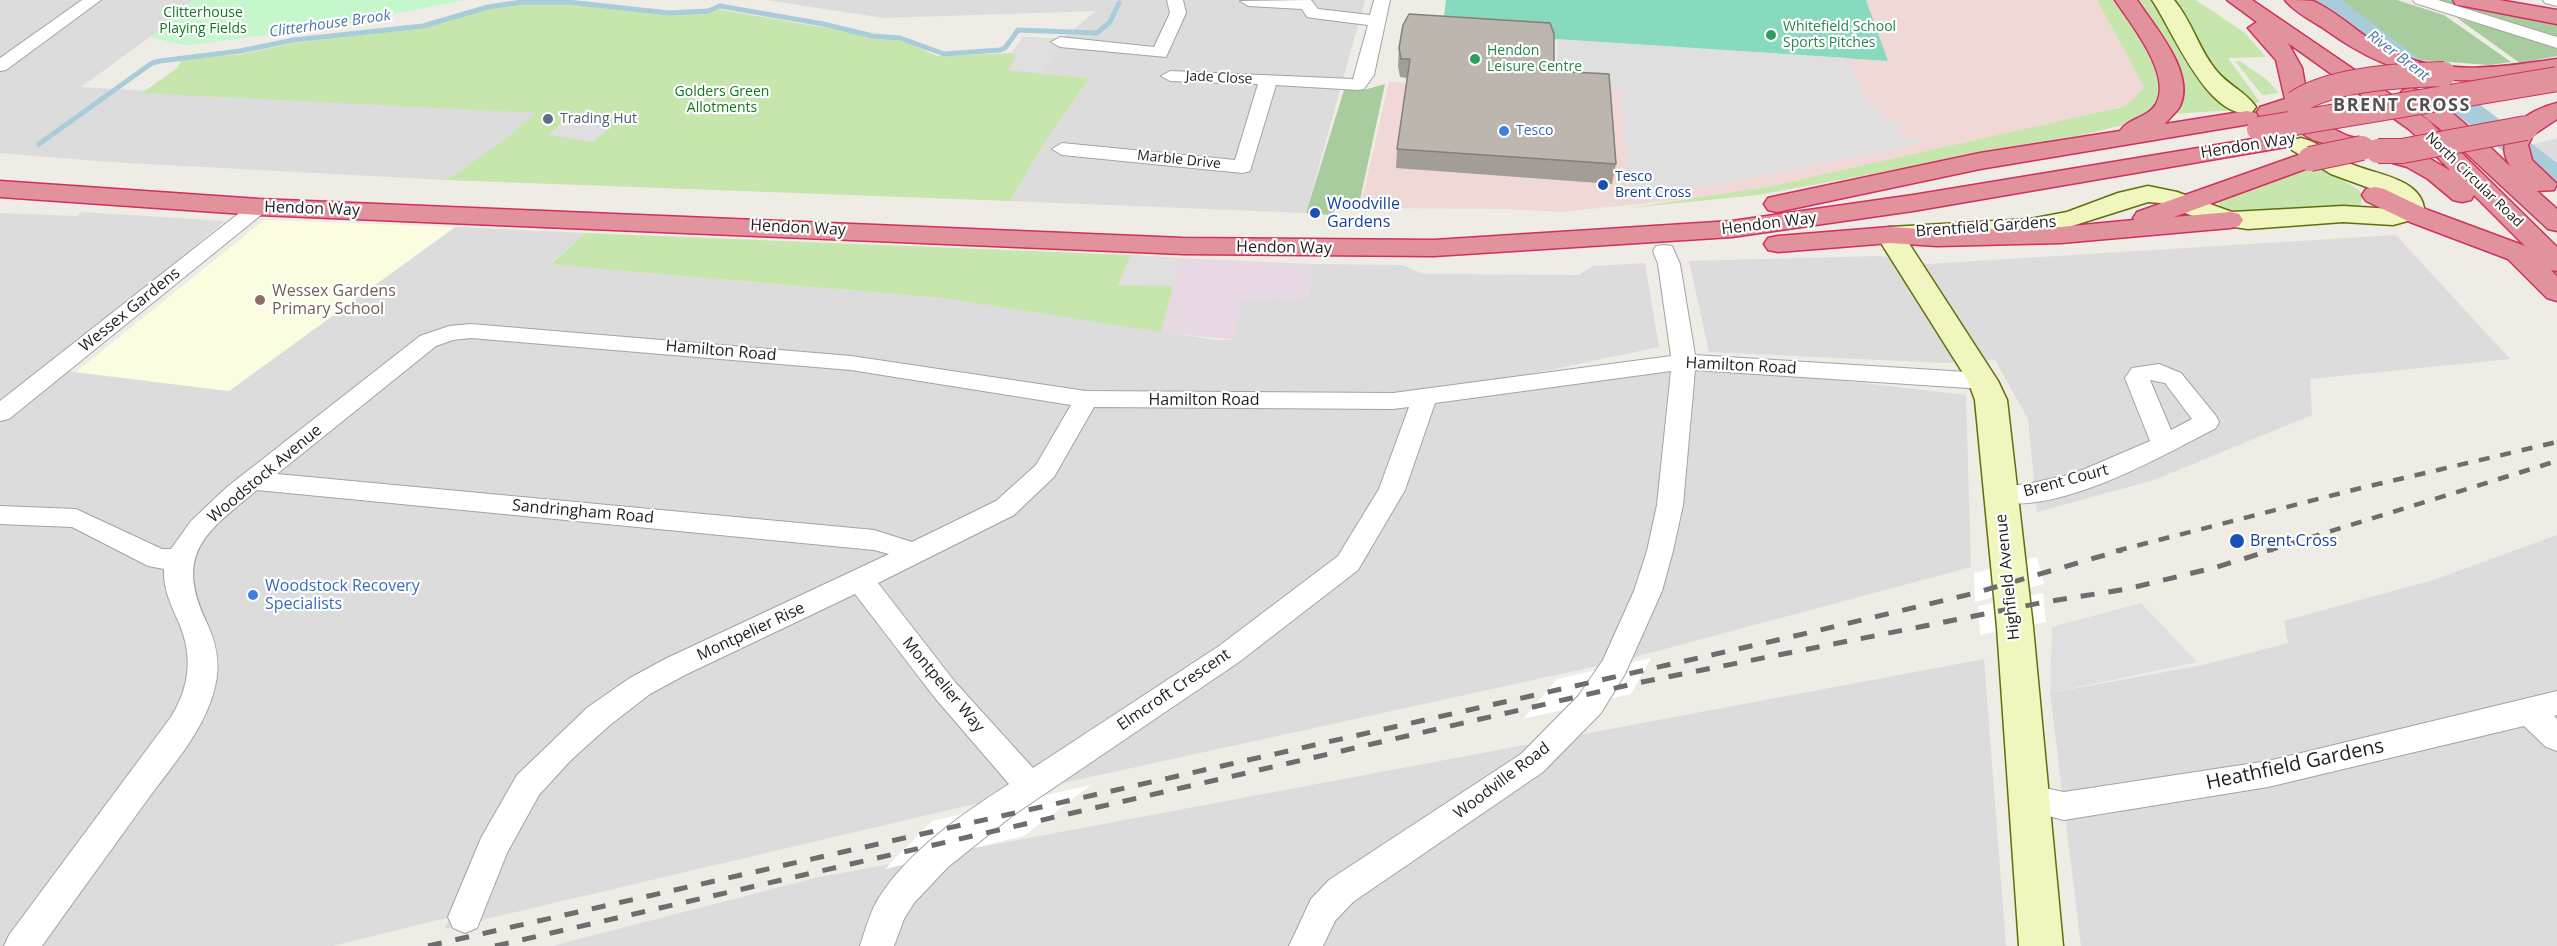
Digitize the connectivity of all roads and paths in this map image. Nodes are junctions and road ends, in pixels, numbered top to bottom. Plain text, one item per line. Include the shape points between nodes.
1 (93, 0) edge
2 (1175, 0) edge
3 (1382, 0) edge
4 (2126, 0) edge
5 (2163, 0) edge
6 (2270, 0) edge
7 (2296, 0) edge
8 (2421, 0) edge
9 (2464, 0) edge
10 (2551, 0) edge
11 (2557, 1) edge
12 (1248, 2) dead end
13 (2230, 4) edge
14 (2557, 16) edge
15 (1378, 21) junction
16 (1060, 42) dead end
17 (2557, 43) edge
18 (0, 66) edge
19 (2557, 66) edge
20 (2448, 74) junction
21 (1170, 76) dead end
22 (1269, 79) junction
23 (2557, 79) edge
24 (2557, 93) edge
25 (2296, 101) junction
26 (2539, 120) edge
27 (2273, 133) junction
28 (2111, 138) junction
29 (1062, 148) dead end
30 (2370, 149) junction
31 (0, 168) edge
32 (2340, 169) junction
33 (0, 189) edge
34 (2554, 191) edge
35 (2185, 204) junction
36 (2368, 204) junction
37 (1767, 206) junction
38 (259, 207) junction
39 (2409, 212) junction
40 (2230, 220) junction
41 (2557, 223) edge
42 (2101, 230) junction
43 (1890, 235) junction
44 (1434, 248) junction
45 (1664, 251) junction
46 (2518, 253) junction
47 (2557, 263) edge
48 (2557, 292) edge
49 (428, 341) joint
50 (1684, 362) junction
51 (1983, 381) junction
52 (1425, 397) junction
53 (1086, 399) junction
54 (0, 413) edge
55 (2164, 444) dead end
56 (253, 481) junction
57 (1999, 494) junction
58 (0, 515) edge
59 (910, 554) junction
60 (180, 559) junction
61 (860, 580) junction
62 (2543, 708) edge
63 (2557, 738) edge
64 (1030, 786) junction
65 (2030, 799) junction
66 (465, 917) dead end
67 (21, 946) edge
68 (877, 946) edge
69 (1306, 946) edge
70 (2041, 946) edge

1 - 18 street
2 - 16 street via 1179,13 1160,53
3 - 15 street
4 - 28 highway via 2157,48 2171,76 2173,90 2162,116
5 - 27 street via 2180,23 2206,74
6 - 41 highway, North Circular Road via 2448,123
7 - 20 highway via 2384,57
8 - 17 street
9 - 14 highway
10 - 11 street
12 - 15 street via 1307,4 1313,13
13 - 25 highway via 2287,56 2294,70
13 - 47 highway, North Circular Road via 2298,38 2419,125
15 - 22 street via 1365,75 1358,85
19 - 20 highway via 2491,75
20 - 25 highway, bridge via 2385,79 2309,93
20 - 26 highway, bridge via 2508,92
21 - 22 street, Jade Close
22 - 29 street, Marble Drive via 1243,167
23 - 27 highway, Hendon Way, bridge
24 - 27 highway, Hendon Way
25 - 27 highway
25 - 30 highway, bridge via 2294,111 2307,127
26 - 30 highway, bridge via 2402,151
26 - 34 highway via 2516,140 2515,150 2520,162
27 - 28 highway
27 - 30 highway, bridge
27 - 32 street
27 - 35 highway
27 - 37 highway, Hendon Way
27 - 44 highway, Hendon Way via 1816,219 1721,230
28 - 37 highway
30 - 46 highway, bridge via 2409,159 2446,179
31 - 37 highway, Hendon Way via 267,186 1327,230 1566,224
32 - 36 street
32 - 39 street via 2384,183 2401,193 2409,201
33 - 38 highway, Hendon Way
35 - 40 street, Brentfield Gardens
35 - 42 highway
35 - 43 street, Brentfield Gardens via 2157,194 2144,194 2043,226
36 - 39 street, Brentfield Gardens via 2384,218
36 - 40 street, Brentfield Gardens
38 - 44 highway, Hendon Way via 1183,246
38 - 54 street, Wessex Gardens
39 - 46 highway
40 - 42 highway
42 - 43 highway via 1985,237
43 - 45 highway
43 - 51 street, Highfield Avenue
44 - 45 highway via 1608,254
45 - 50 street
46 - 48 highway
49 - 53 street, Hamilton Road via 448,333 471,331 777,355
49 - 56 street, Woodstock Avenue
50 - 51 street, Hamilton Road
50 - 52 street, Hamilton Road
50 - 69 street, Woodville Road via 1670,505 1660,551 1632,630 1608,679 1564,733 1532,763 1341,891 1323,910
51 - 57 street, Highfield Avenue via 1991,400
52 - 53 street, Hamilton Road via 1394,401
52 - 64 street, Elmcroft Crescent via 1392,490 1348,563 1229,654
53 - 59 street, Montpelier Rise via 1046,471 1021,496 987,519
55 - 57 street, Brent Court via 2106,473 2029,495
56 - 59 street, Sandringham Road via 874,540 896,545
56 - 60 street, Woodstock Avenue via 220,509
57 - 65 street, Highfield Avenue
58 - 60 street via 76,518 158,559
59 - 61 street, Montpelier Rise
60 - 67 street via 178,590 200,645 201,688 188,719 172,742
61 - 64 street, Montpelier Way via 945,690
61 - 66 street, Montpelier Rise via 675,667 599,716 528,785 493,848
62 - 63 street
62 - 65 street, Heathfield Gardens via 2268,774 2064,806
64 - 68 street, Elmcroft Crescent via 920,872 889,912
65 - 70 street, Highfield Avenue

